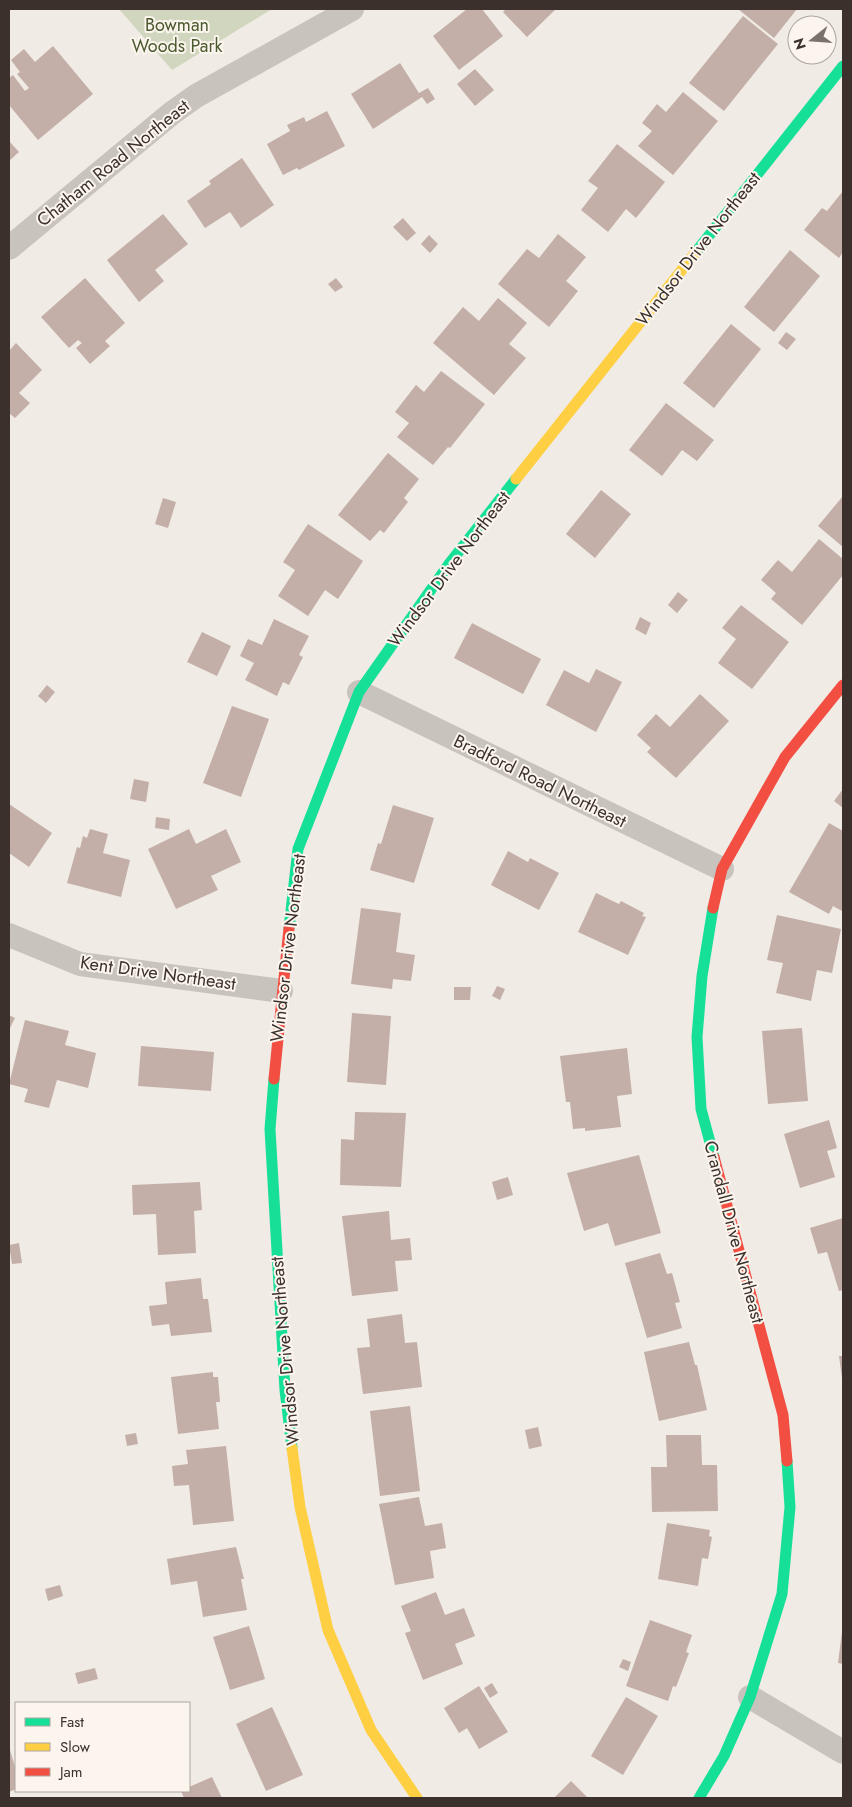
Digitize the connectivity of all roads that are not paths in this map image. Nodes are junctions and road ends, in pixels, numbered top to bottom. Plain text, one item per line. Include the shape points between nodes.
1 (352, 9) edge
2 (843, 66) edge
3 (9, 248) edge
4 (843, 685) edge
5 (359, 692) junction
6 (722, 869) junction
7 (9, 935) edge
8 (281, 991) junction
9 (750, 1697) junction
10 (843, 1752) edge
11 (417, 1798) edge
12 (699, 1798) edge

1 - 3 street, Chatham Road Northeast via 172,112
2 - 5 street, Windsor Drive Northeast via 449,564
4 - 6 street, Crandall Drive Northeast via 785,757
5 - 6 street, Bradford Road Northeast
5 - 8 street, Windsor Drive Northeast via 298,849
6 - 9 street, Crandall Drive Northeast via 702,976 697,1037 701,1110 783,1415 790,1507 782,1594
7 - 8 street, Kent Drive Northeast via 80,964
8 - 11 street, Windsor Drive Northeast via 270,1129 286,1390 300,1507 328,1630 371,1730
9 - 10 street
9 - 12 street, Crandall Drive Northeast via 724,1756

